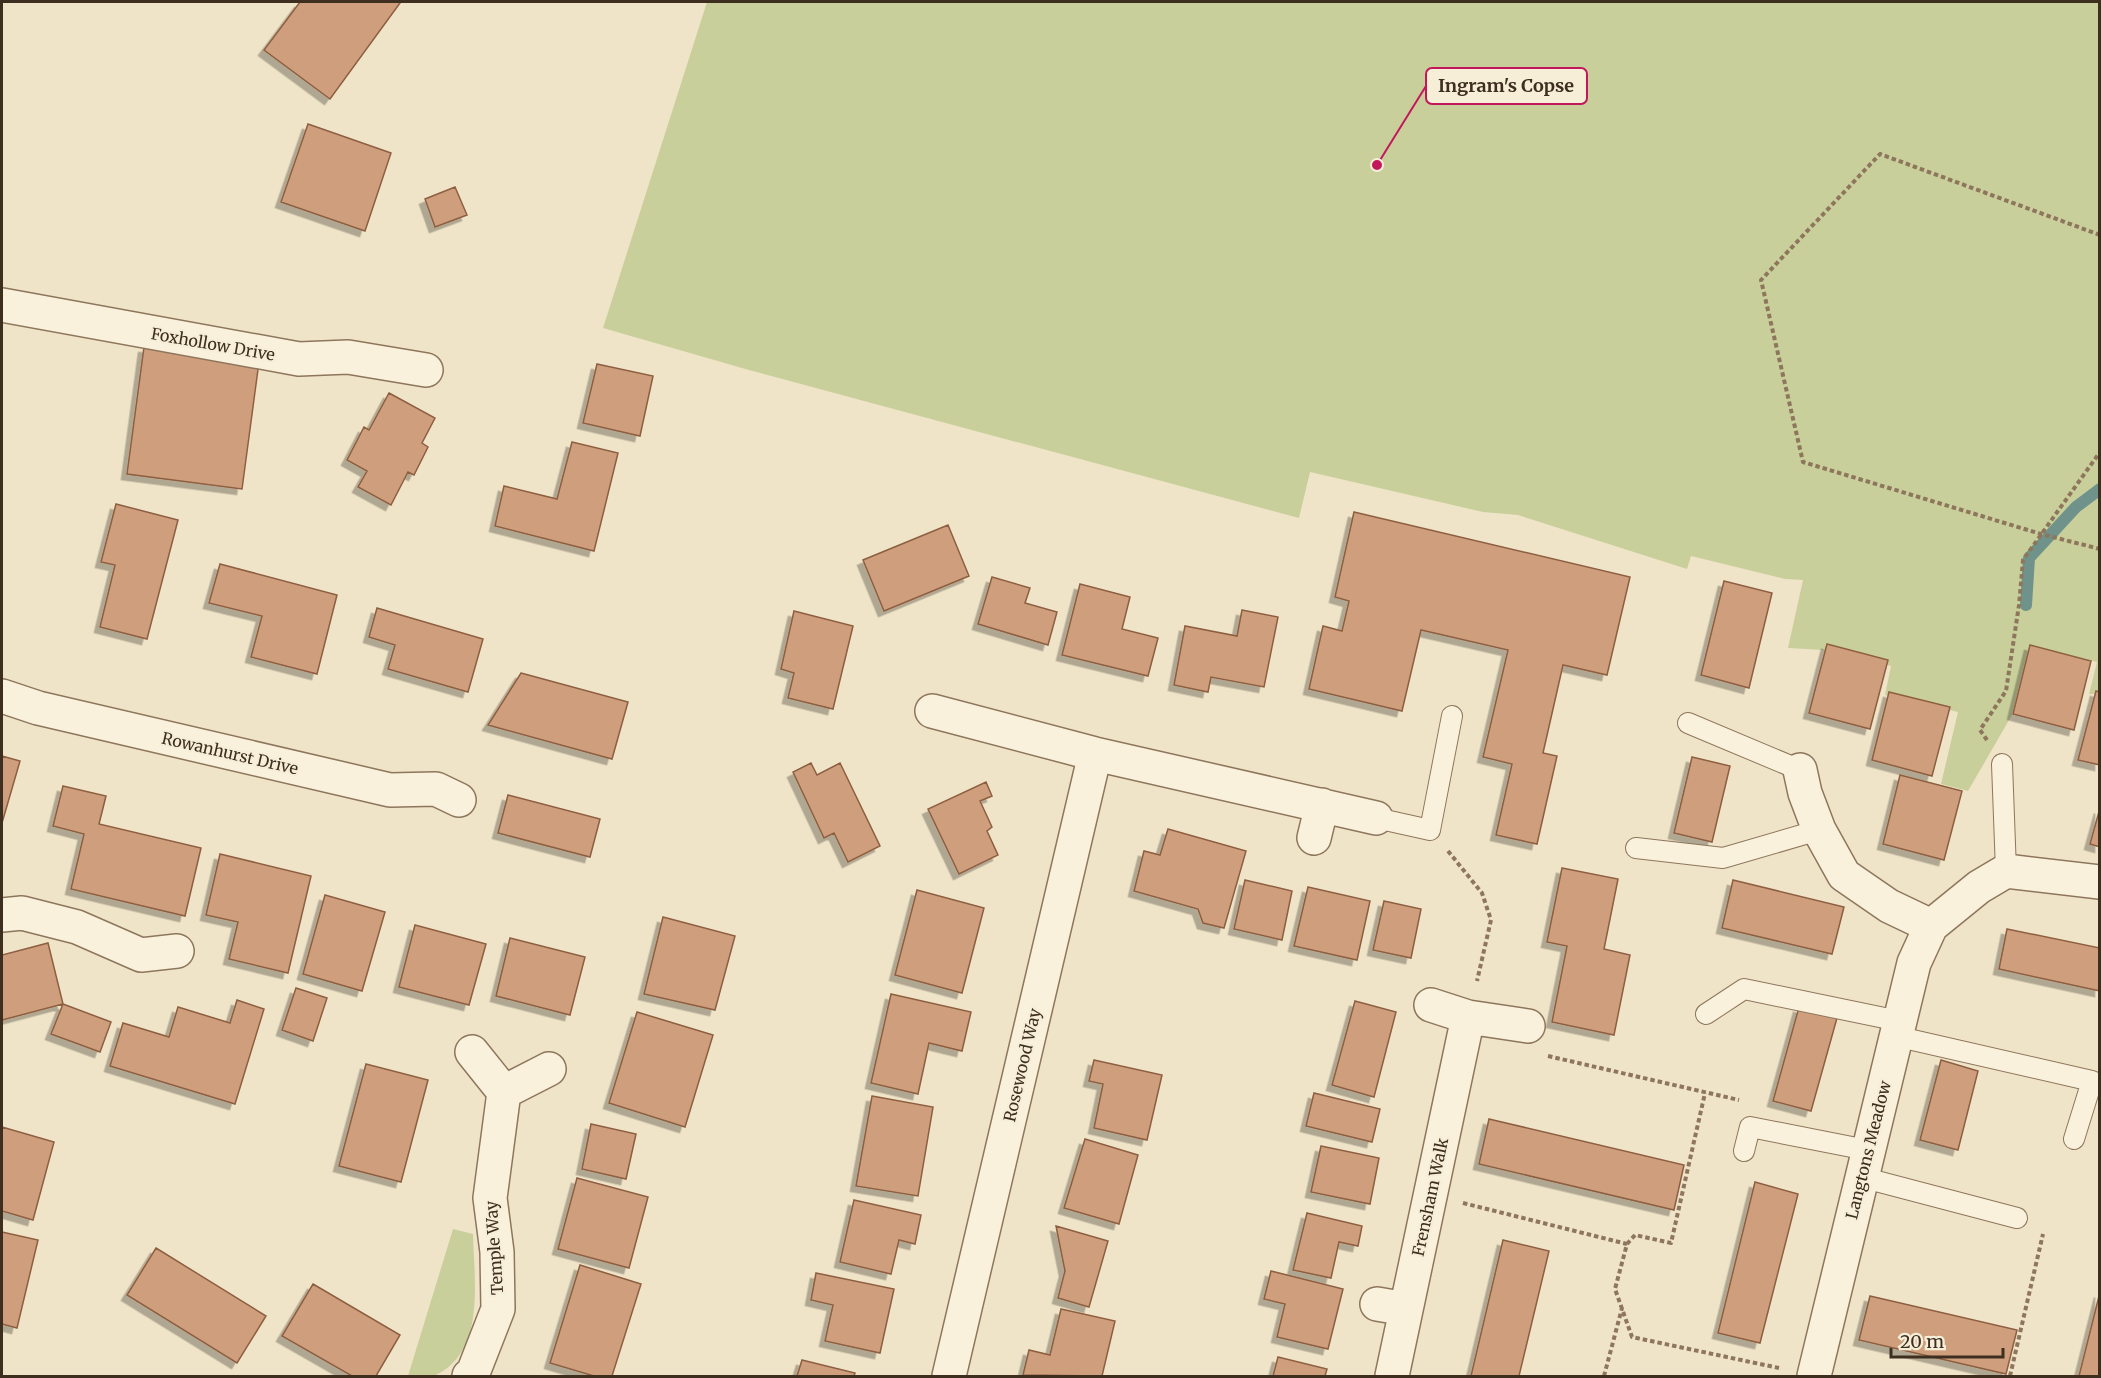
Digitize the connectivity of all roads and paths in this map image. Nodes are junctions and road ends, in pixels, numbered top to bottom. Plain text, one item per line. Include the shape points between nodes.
1 (2100, 234) edge
2 (2, 305) edge
3 (426, 370) dead end
4 (2100, 452) edge
5 (2043, 535) junction
6 (2099, 549) edge
7 (2, 696) edge
8 (932, 711) dead end
9 (1452, 716) dead end
10 (1688, 723) dead end
11 (1095, 754) junction
12 (2002, 764) joint
13 (1800, 770) joint
14 (459, 800) dead end
15 (1322, 806) junction
16 (1376, 818) joint
17 (1430, 830) junction
18 (1819, 830) junction
19 (1314, 838) dead end
20 (1636, 848) dead end
21 (2007, 871) junction
22 (2100, 882) edge
23 (2, 915) edge
24 (1931, 926) junction
25 (177, 951) dead end
26 (1431, 1005) dead end
27 (1706, 1014) dead end
28 (1468, 1017) junction
29 (1528, 1026) joint
30 (1897, 1029) junction
31 (472, 1052) dead end
32 (549, 1069) dead end
33 (504, 1092) junction
34 (1705, 1093) junction
35 (1750, 1103) dead end
36 (2074, 1139) dead end
37 (1744, 1151) dead end
38 (1864, 1163) junction
39 (1431, 1196) junction
40 (2017, 1218) joint
41 (1627, 1244) junction
42 (1622, 1308) junction
43 (469, 1377) edge
44 (949, 1377) edge
45 (1392, 1377) edge
46 (1604, 1377) edge
47 (1814, 1377) edge
48 (2010, 1377) edge

1 - 5 path via 1880,154 1761,280 1803,462
2 - 3 street, Foxhollow Drive via 299,359 348,357
4 - 5 path
5 - 6 path
5 - 12 path via 2023,560 2006,691 1980,730
7 - 14 street, Rowanhurst Drive via 38,708 390,790 436,789
8 - 11 street
9 - 17 lane
10 - 13 lane
11 - 15 street
11 - 44 street, Rosewood Way
12 - 21 lane
13 - 18 street via 1804,793
15 - 16 street
15 - 19 street
16 - 17 lane
17 - 28 path via 1482,893 1491,920
18 - 20 lane via 1723,858
18 - 24 street via 1844,875 1889,906
21 - 22 street
21 - 24 street, Langtons Meadow via 1979,887
23 - 25 street via 22,913 77,927 141,955
24 - 30 street, Langtons Meadow via 1914,963
26 - 28 street
27 - 30 lane via 1744,989
28 - 29 street
28 - 39 street, Frensham Walk
29 - 34 path via 1527,1051
30 - 36 lane via 2092,1081
30 - 38 street, Langtons Meadow
31 - 33 street
32 - 33 street
33 - 43 street, Temple Way via 490,1198 497,1252 498,1309
34 - 35 path
34 - 41 path via 1671,1243 1635,1235
37 - 38 lane via 1750,1127
38 - 40 lane
38 - 47 street, Langtons Meadow
39 - 41 path
39 - 45 street, Frensham Walk via 1392,1306
40 - 48 path via 2045,1225
41 - 42 path via 1615,1289
42 - 46 path
42 - 47 path via 1632,1337

